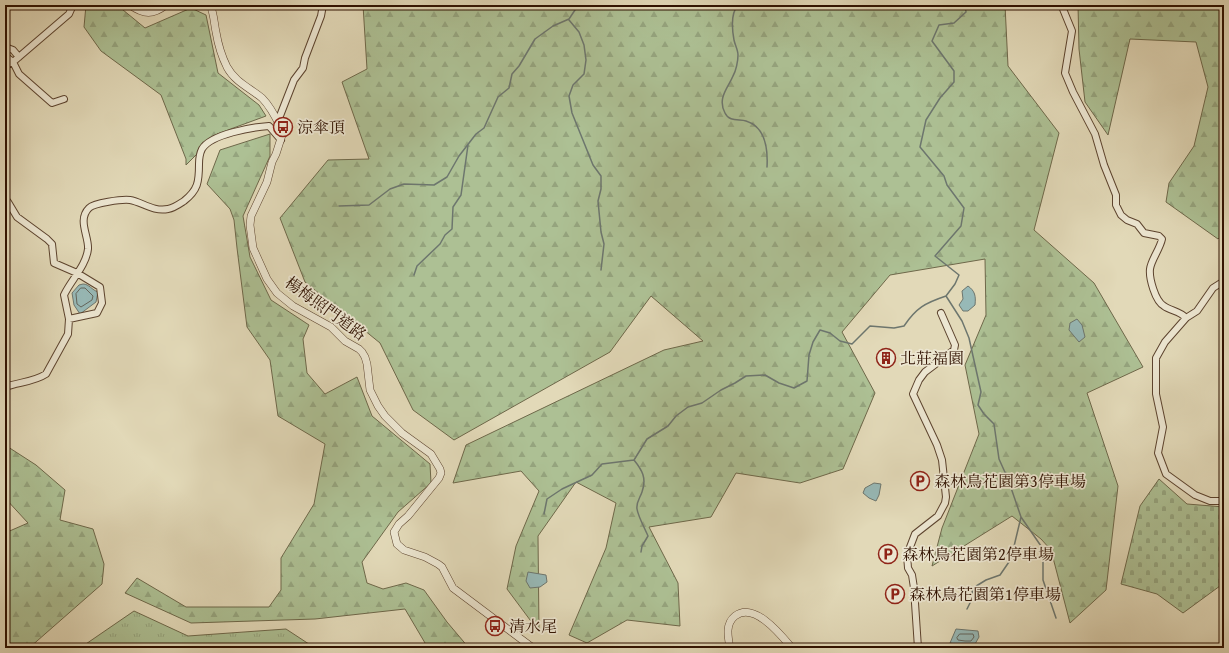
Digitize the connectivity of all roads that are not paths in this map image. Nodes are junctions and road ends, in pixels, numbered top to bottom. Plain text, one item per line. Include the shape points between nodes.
1 (73, 5) edge
2 (130, 5) edge
3 (166, 5) edge
4 (210, 5) edge
5 (323, 5) edge
6 (1065, 5) edge
7 (5, 46) edge
8 (5, 56) edge
9 (19, 57) junction
10 (13, 62) junction
11 (5, 65) edge
12 (64, 99) dead end
13 (278, 121) junction
14 (281, 140) junction
15 (8, 202) dead end
16 (77, 273) junction
17 (1224, 282) edge
18 (941, 312) dead end
19 (1186, 318) junction
20 (69, 319) junction
21 (5, 378) edge
22 (5, 385) edge
23 (1224, 501) edge
24 (532, 648) edge
25 (730, 648) edge
26 (792, 648) edge
27 (918, 648) edge

1 - 9 street via 69,14
2 - 3 street via 138,11 147,13 160,10
4 - 13 street via 228,68 241,83 262,99
5 - 13 street via 303,68 294,80
6 - 19 street via 1063,9 1072,31 1065,73 1095,134 1116,195 1116,205 1121,216 1138,224 1144,233 1162,239 1150,268 1152,286 1157,300 1163,306 1182,313
7 - 9 street
8 - 10 street
9 - 10 street
10 - 11 street
10 - 12 street via 19,74 52,103
13 - 14 street via 283,132
14 - 16 street via 270,126 227,134 206,144 201,150 199,160 198,185 190,196 175,208 166,210 130,200 97,204 89,208 83,219 88,247 86,258
14 - 24 street, 楊梅照門道路 via 267,182 250,216 253,248 267,279 277,293 293,306 331,327 345,341 359,349 365,357 370,390 378,406 402,432 431,454 440,469 439,478 394,532 397,544 404,550 425,557 442,567 453,588
15 - 16 street via 17,217 52,244 54,263
16 - 20 street via 64,295
16 - 20 street via 100,287 102,303 97,313
17 - 19 street via 1213,288 1197,311
18 - 27 street via 956,344 954,350 926,372 913,394 942,460 946,497 938,516 915,534 907,555 914,588
19 - 23 street via 1165,342 1156,358 1156,394 1163,427 1158,453 1166,474 1195,496 1210,501
20 - 22 street via 68,334 46,374 30,381
21 - 22 street
25 - 26 street via 727,632 729,624 734,617 746,612 753,613 767,622

